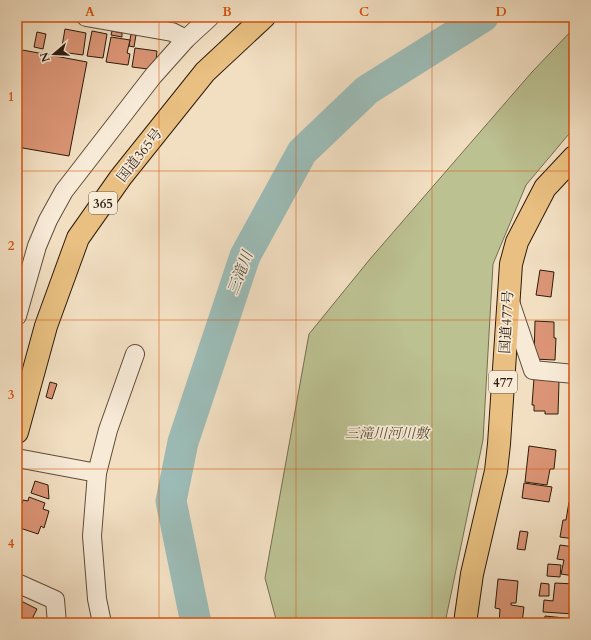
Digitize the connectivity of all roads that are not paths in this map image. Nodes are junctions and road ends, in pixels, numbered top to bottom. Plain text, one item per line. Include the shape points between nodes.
1 (86, 17) edge
2 (210, 17) edge
3 (264, 17) edge
4 (186, 39) junction
5 (574, 157) edge
6 (508, 294) junction
7 (17, 316) edge
8 (135, 354) dead end
9 (574, 374) edge
10 (17, 432) edge
11 (22, 459) dead end
12 (97, 473) junction
13 (17, 583) edge
14 (58, 623) edge
15 (102, 623) edge
16 (465, 623) edge

1 - 4 street via 172,32
2 - 4 street
3 - 10 highway, 国道365号 / 365 via 205,72 121,177 78,238 46,326
4 - 7 street via 153,76 64,190 37,246
5 - 6 highway, 国道477号 / 477 via 545,188 529,216 517,242 511,264
6 - 9 street via 532,370
6 - 16 highway, 国道477号 / 477 via 496,470 472,574
8 - 12 street via 108,430
11 - 12 street
12 - 15 street via 92,536 97,599
13 - 14 street via 54,600

